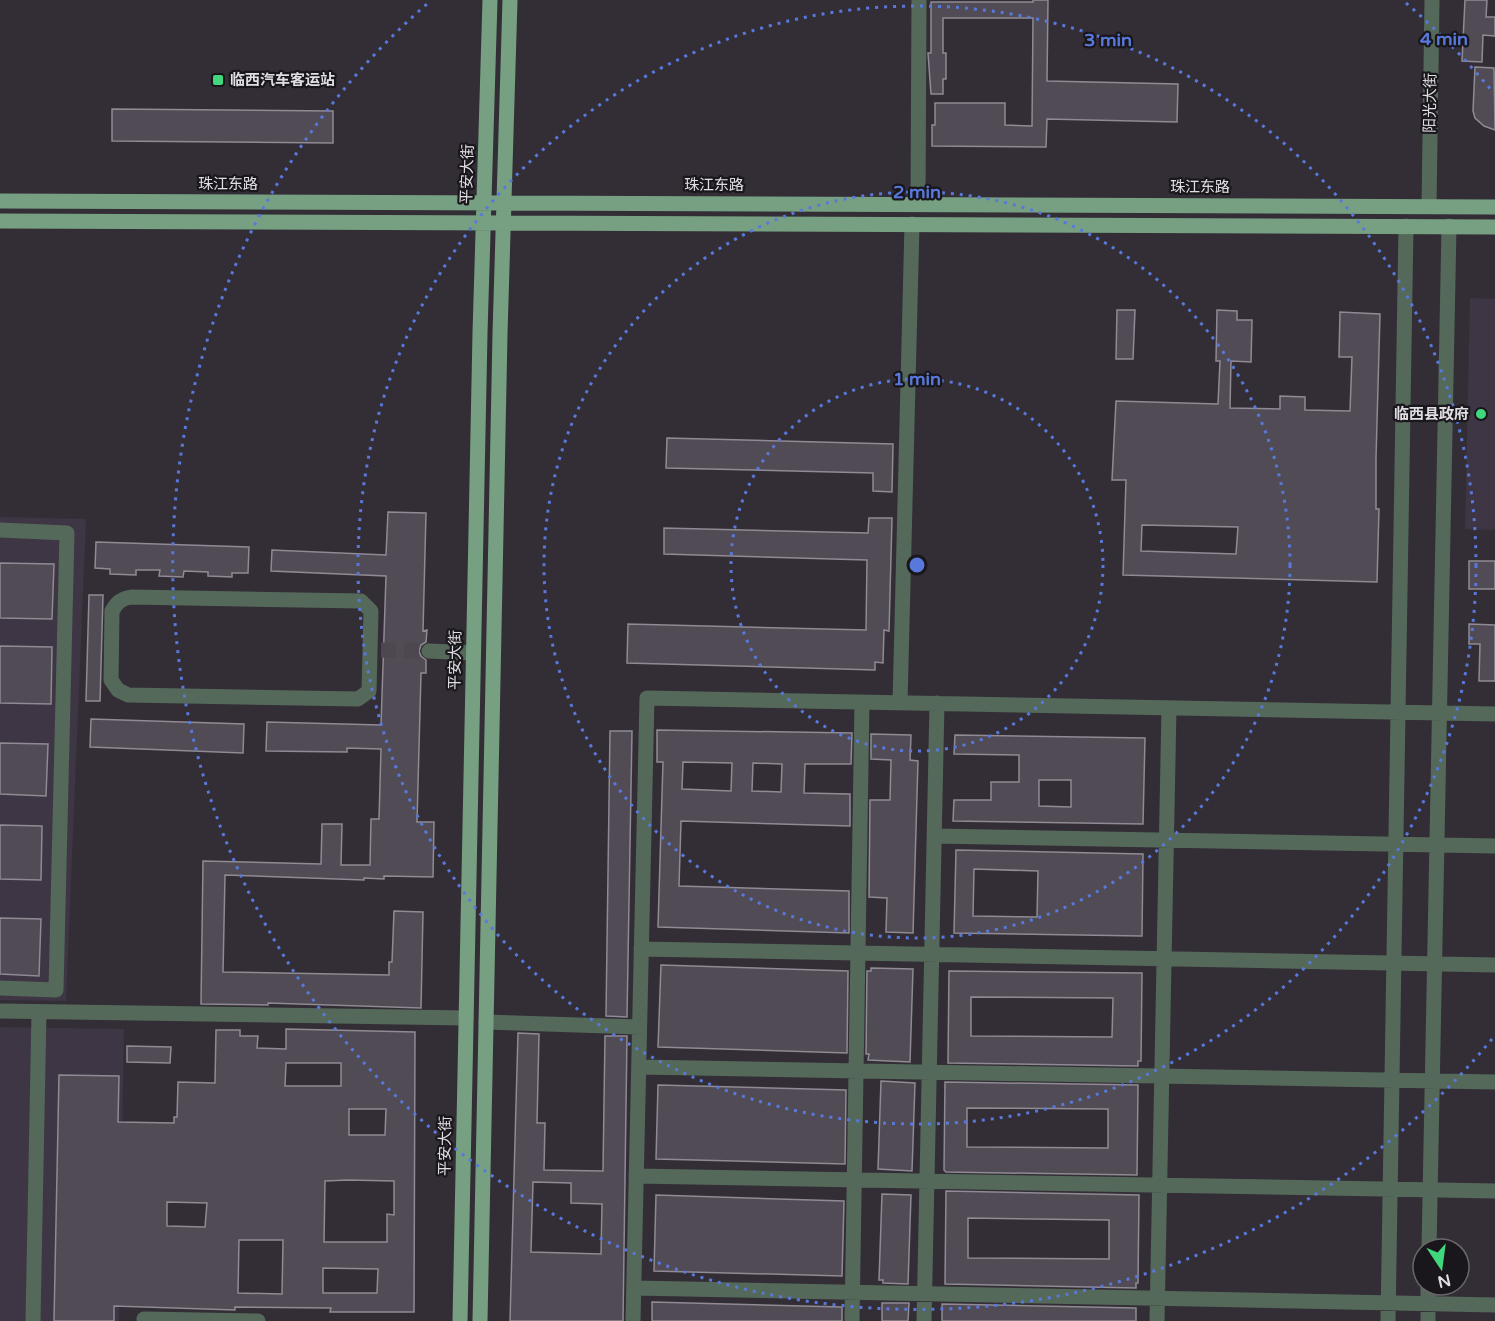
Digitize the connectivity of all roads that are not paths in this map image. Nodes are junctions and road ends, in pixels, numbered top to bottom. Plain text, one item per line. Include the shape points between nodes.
1 (490, 0) edge
2 (510, 0) edge
3 (919, 0) edge
4 (1432, 0) edge
5 (0, 201) edge
6 (484, 202) junction
7 (504, 202) junction
8 (918, 204) junction
9 (1429, 206) junction
10 (1495, 207) edge
11 (0, 221) edge
12 (493, 222) junction
13 (912, 224) junction
14 (1406, 226) junction
15 (1449, 226) junction
16 (1495, 227) edge
17 (0, 530) edge
18 (375, 650) joint
19 (429, 651) tunnel mouth
20 (473, 653) junction
21 (861, 702) junction
22 (900, 703) junction
23 (937, 703) junction
24 (1169, 708) junction
25 (1397, 712) junction
26 (1439, 713) junction
27 (1495, 714) edge
28 (934, 836) junction
29 (1167, 840) junction
30 (1394, 844) junction
31 (1437, 845) junction
32 (1495, 846) edge
33 (641, 949) junction
34 (858, 953) junction
35 (932, 954) junction
36 (1164, 959) junction
37 (1393, 963) junction
38 (1435, 964) junction
39 (1495, 965) edge
40 (0, 988) edge
41 (0, 1011) edge
42 (39, 1012) junction
43 (466, 1018) junction
44 (486, 1022) junction
45 (639, 1027) junction
46 (639, 1067) junction
47 (856, 1071) junction
48 (929, 1072) junction
49 (1162, 1076) junction
50 (1391, 1080) junction
51 (1432, 1080) junction
52 (1495, 1082) edge
53 (636, 1176) junction
54 (854, 1180) junction
55 (927, 1181) junction
56 (1160, 1185) junction
57 (1389, 1189) junction
58 (1430, 1190) junction
59 (1495, 1191) edge
60 (1429, 1237) edge
61 (634, 1288) junction
62 (852, 1292) junction
63 (924, 1293) junction
64 (1428, 1297) edge
65 (1158, 1298) junction
66 (1388, 1303) junction
67 (1428, 1304) junction
68 (1495, 1305) edge
69 (144, 1319) dead end
70 (33, 1321) edge
71 (258, 1321) edge
72 (460, 1321) edge
73 (480, 1321) edge
74 (633, 1321) edge
75 (852, 1321) edge
76 (924, 1321) edge
77 (1157, 1321) edge
78 (1388, 1321) edge
79 (1428, 1321) edge

1 - 6 main road, 平安大街
2 - 7 main road, 平安大街
3 - 8 street
4 - 9 street, 阳光大街
5 - 6 main road, 珠江东路
6 - 7 main road, 珠江东路
6 - 12 main road, 平安大街
7 - 8 main road, 珠江东路
7 - 12 main road, 平安大街
8 - 9 main road, 珠江东路
9 - 10 main road, 珠江东路
11 - 12 main road
12 - 13 main road
12 - 20 main road, 平安大街
12 - 44 main road, 平安大街
13 - 14 main road
13 - 22 street
14 - 15 main road
14 - 25 street
15 - 16 main road
15 - 26 street
17 - 40 street via 68,532 56,990
18 - 18 street via 370,611 361,601 131,597 122,599 112,611 111,680 128,695 358,699 369,690
19 - 20 street
20 - 43 main road, 平安大街
21 - 22 street
21 - 33 street via 647,698
21 - 34 street
22 - 23 street
23 - 24 street
23 - 28 street
24 - 25 street
24 - 29 street
25 - 26 street
25 - 30 street
26 - 27 street
26 - 31 street
28 - 29 street
28 - 35 street
29 - 30 street
29 - 36 street
30 - 31 street
30 - 37 street
31 - 32 street
31 - 38 street
33 - 34 street
33 - 45 street
34 - 35 street
34 - 47 street
35 - 36 street
35 - 48 street
36 - 37 street
36 - 49 street
37 - 38 street
37 - 50 street
38 - 39 street
38 - 51 street
41 - 42 street
42 - 43 street
42 - 70 street
43 - 72 main road, 平安大街
44 - 45 street
44 - 73 main road, 平安大街
45 - 46 street
46 - 47 street
46 - 53 street
47 - 48 street
47 - 54 street
48 - 49 street
48 - 55 street
49 - 50 street
49 - 56 street
50 - 51 street
50 - 57 street
51 - 52 street
51 - 58 street
53 - 54 street
53 - 61 street
54 - 55 street
54 - 62 street
55 - 56 street
55 - 63 street
56 - 57 street
56 - 65 street
57 - 58 street
57 - 66 street
58 - 59 street
58 - 60 street
61 - 62 street
61 - 74 street
62 - 63 street
62 - 75 street
63 - 65 street
63 - 76 street
64 - 67 street
65 - 66 street
65 - 77 street
66 - 67 street
66 - 78 street
67 - 68 street
67 - 79 street
69 - 71 street

